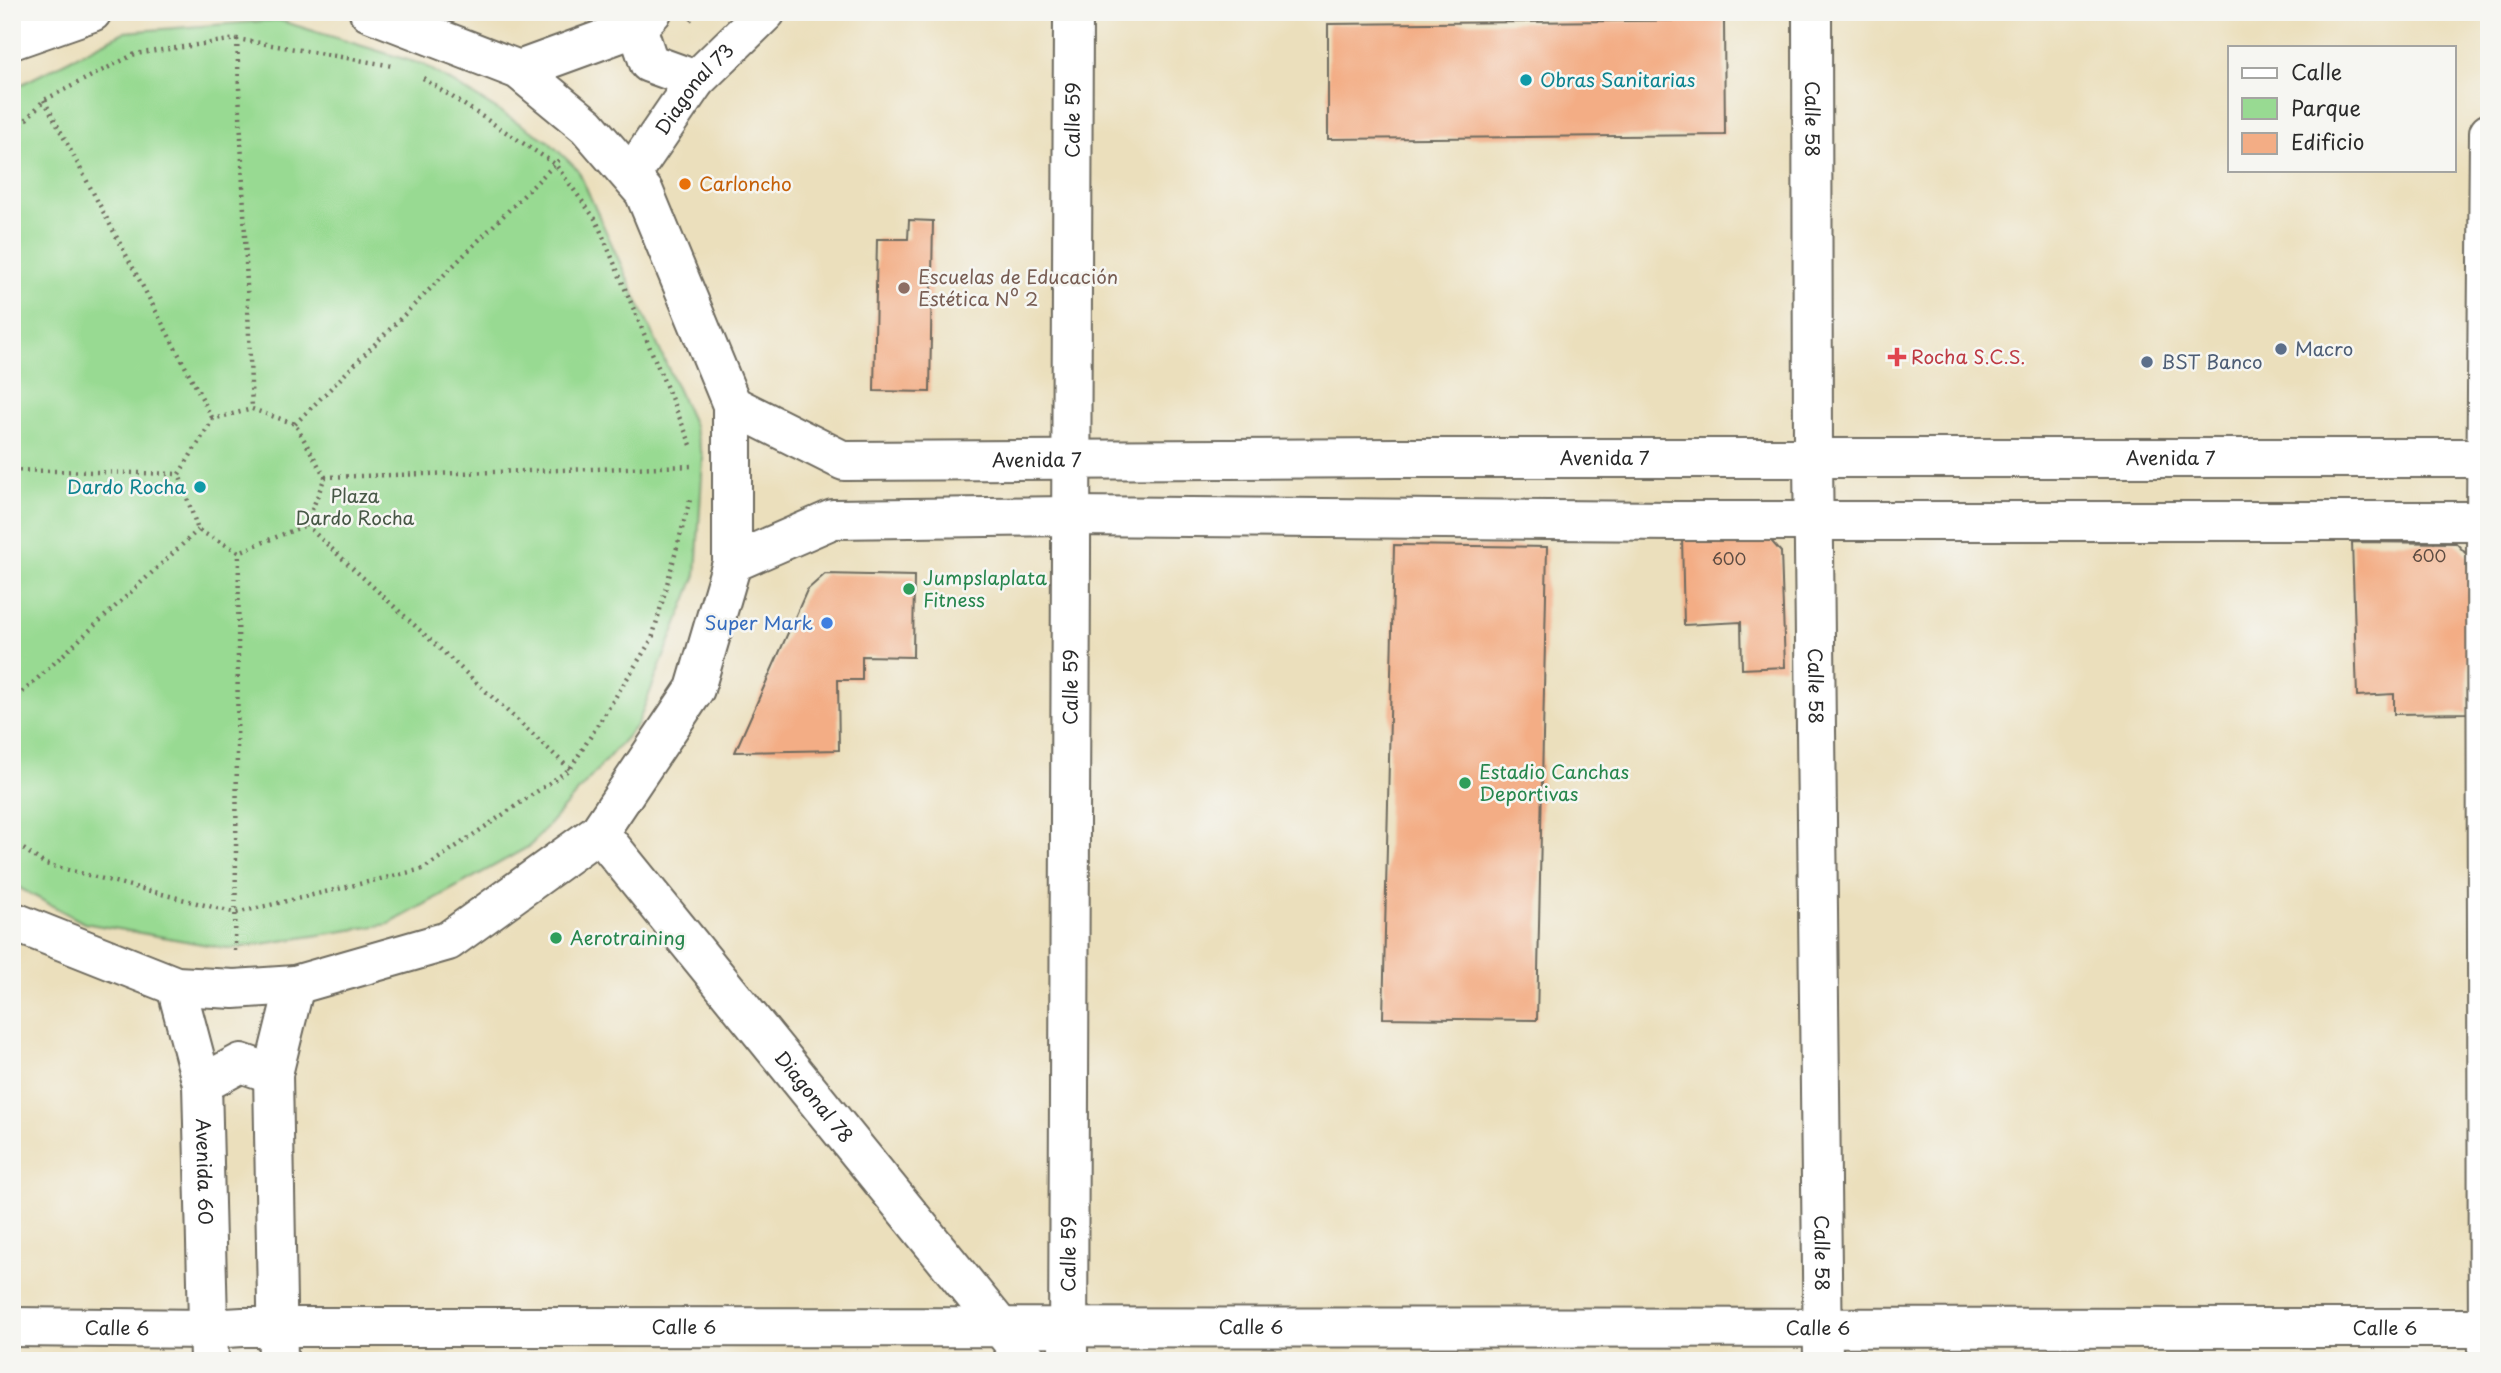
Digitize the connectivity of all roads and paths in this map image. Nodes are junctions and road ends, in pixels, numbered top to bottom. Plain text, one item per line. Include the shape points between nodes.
1 (92, 12) edge
2 (369, 12) edge
3 (766, 12) edge
4 (1073, 12) edge
5 (1812, 12) edge
6 (645, 20) edge
7 (237, 39) junction
8 (12, 40) edge
9 (397, 67) dead end
10 (519, 70) junction
11 (421, 76) dead end
12 (696, 80) junction
13 (44, 100) junction
14 (2489, 133) edge
15 (12, 135) edge
16 (555, 164) junction
17 (631, 175) junction
18 (732, 405) junction
19 (252, 409) junction
20 (213, 419) junction
21 (295, 424) junction
22 (1812, 458) junction
23 (2488, 458) edge
24 (1071, 459) junction
25 (699, 466) junction
26 (12, 470) edge
27 (179, 474) junction
28 (325, 477) junction
29 (696, 479) dead end
30 (692, 492) dead end
31 (1070, 516) junction
32 (1813, 521) junction
33 (2487, 521) edge
34 (306, 525) junction
35 (198, 530) junction
36 (239, 552) junction
37 (732, 563) junction
38 (12, 702) edge
39 (570, 769) junction
40 (599, 832) junction
41 (12, 841) edge
42 (236, 913) junction
43 (12, 921) edge
44 (295, 985) junction
45 (176, 986) junction
46 (234, 989) junction
47 (274, 1073) junction
48 (202, 1084) junction
49 (12, 1327) edge
50 (1001, 1328) junction
51 (2488, 1339) edge
52 (278, 1344) edge
53 (1068, 1344) edge
54 (1823, 1344) edge
55 (209, 1345) edge
56 (1028, 1361) edge

1 - 8 street
2 - 10 street
3 - 12 street, Diagonal 73
4 - 24 street, Calle 59
5 - 22 street, Calle 58
6 - 10 street
6 - 12 street via 649,63
7 - 9 path
7 - 13 path via 135,54
7 - 19 path
10 - 17 street via 587,126
11 - 16 path
12 - 17 street, Diagonal 73
13 - 15 path
13 - 20 path
14 - 23 street
16 - 21 path
16 - 25 path via 596,220
17 - 18 street via 644,192
18 - 24 street, Avenida 7 via 844,461
18 - 37 street
19 - 20 path
19 - 21 path
20 - 27 path
21 - 28 path
22 - 23 street, Avenida 7
22 - 24 street, Avenida 7
22 - 32 street, Calle 58
23 - 33 street
24 - 31 street, Calle 59
25 - 28 path
25 - 29 path
26 - 27 path
27 - 35 path
28 - 34 path
30 - 39 path via 652,639
31 - 32 street
31 - 37 street via 833,519
31 - 53 street, Calle 59
32 - 33 street
32 - 54 street, Calle 58
33 - 51 street
34 - 36 path
34 - 39 path
35 - 36 path
35 - 38 path
36 - 42 path
37 - 40 street via 695,690
39 - 42 path via 423,869
40 - 44 street via 448,942
40 - 50 street, Diagonal 78
41 - 42 path via 45,864
42 - 46 path
43 - 45 street
44 - 46 street
44 - 47 street
45 - 46 street
45 - 48 street, Avenida 60
47 - 48 street via 240,1063
47 - 52 street
48 - 55 street, Avenida 60
49 - 55 street, Calle 6
50 - 52 street, Calle 6
50 - 53 street, Calle 6
50 - 56 street, Diagonal 78
51 - 54 street, Calle 6
52 - 55 street, Calle 6
53 - 54 street, Calle 6

